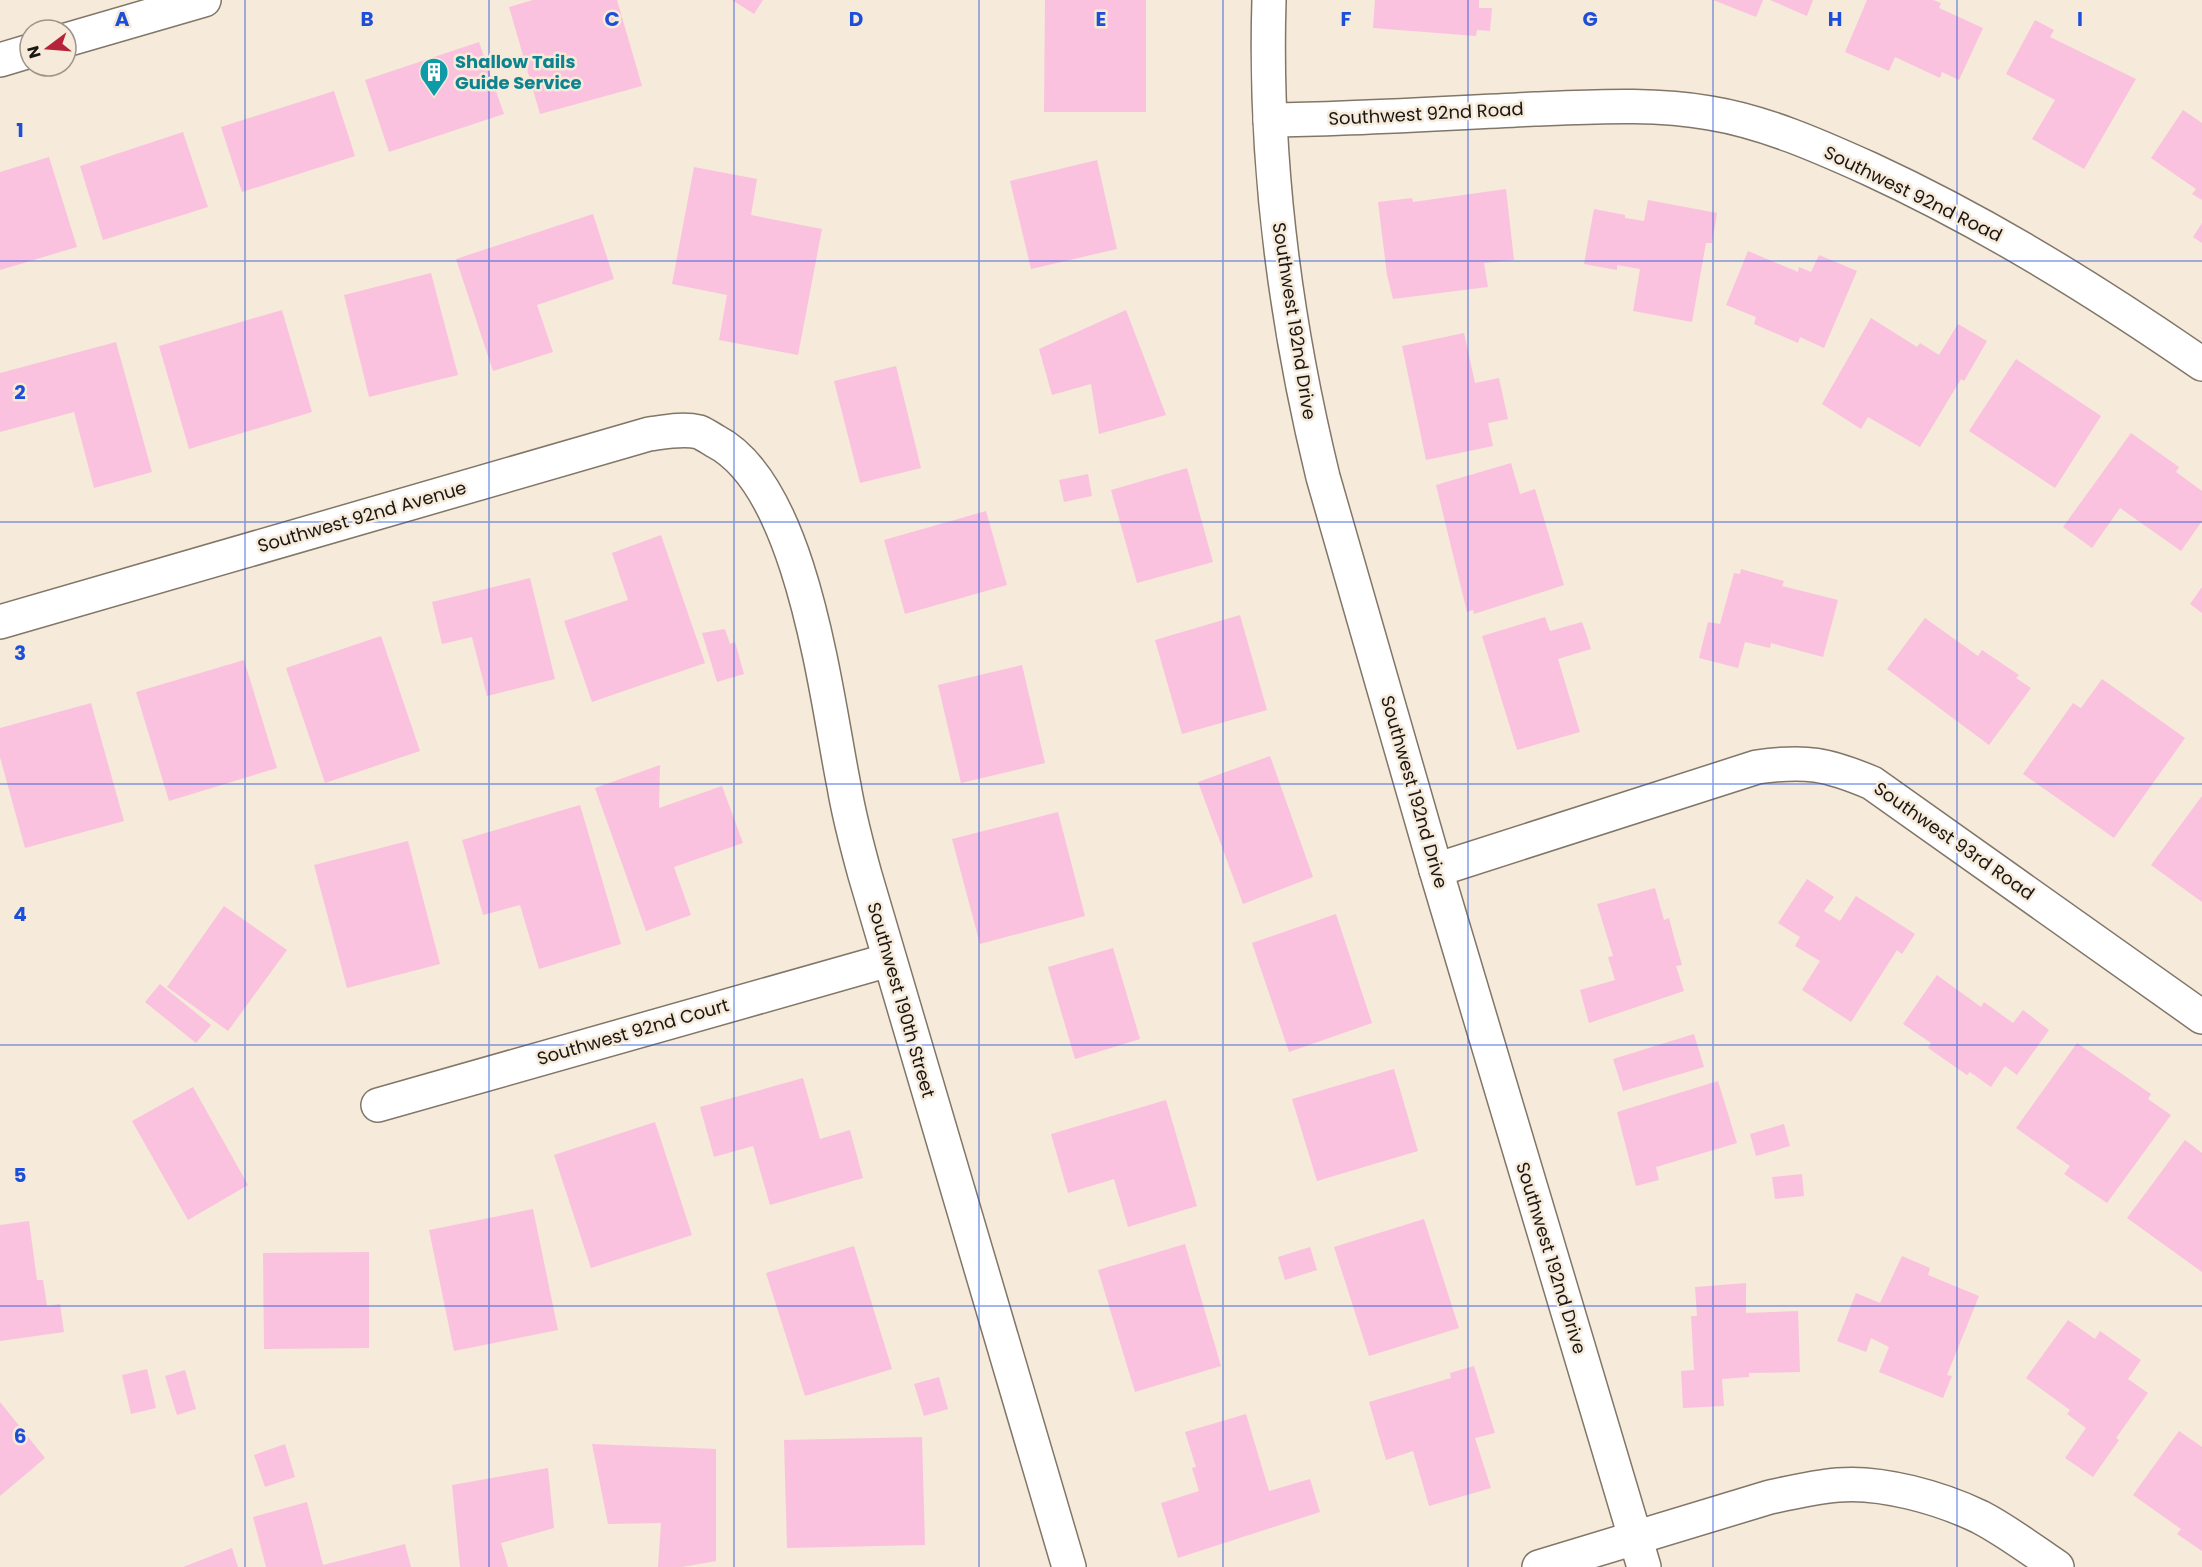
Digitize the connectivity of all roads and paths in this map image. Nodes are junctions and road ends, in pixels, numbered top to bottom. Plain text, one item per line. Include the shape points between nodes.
1 (204, 0) edge
2 (1269, 0) edge
3 (78, 37) edge
4 (18, 55) edge
5 (0, 60) edge
6 (1270, 120) junction
7 (2202, 364) edge
8 (723, 445) joint
9 (0, 622) edge
10 (1436, 870) junction
11 (889, 960) junction
12 (2202, 1017) edge
13 (378, 1105) dead end
14 (1639, 1552) edge
15 (1069, 1567) edge
16 (1539, 1567) edge
17 (2057, 1567) edge

1 - 3 street
2 - 6 street, Southwest 192nd Drive
4 - 5 street
6 - 7 street, Southwest 92nd Road via 1662,107 1711,113 1758,125 1831,152 1964,216 2104,297
6 - 10 street, Southwest 192nd Drive via 1286,294 1308,416
8 - 9 street, Southwest 92nd Avenue via 699,432 649,434
8 - 11 street, Southwest 190th Street via 747,466 768,497 798,571 825,681 851,823
10 - 12 street, Southwest 93rd Road via 1739,772 1787,762 1812,763 1840,769 1872,783
10 - 14 street, Southwest 192nd Drive
11 - 13 street, Southwest 92nd Court
11 - 15 street, Southwest 190th Street
14 - 16 street
14 - 17 street via 1770,1497 1841,1484 1928,1496 1979,1517

